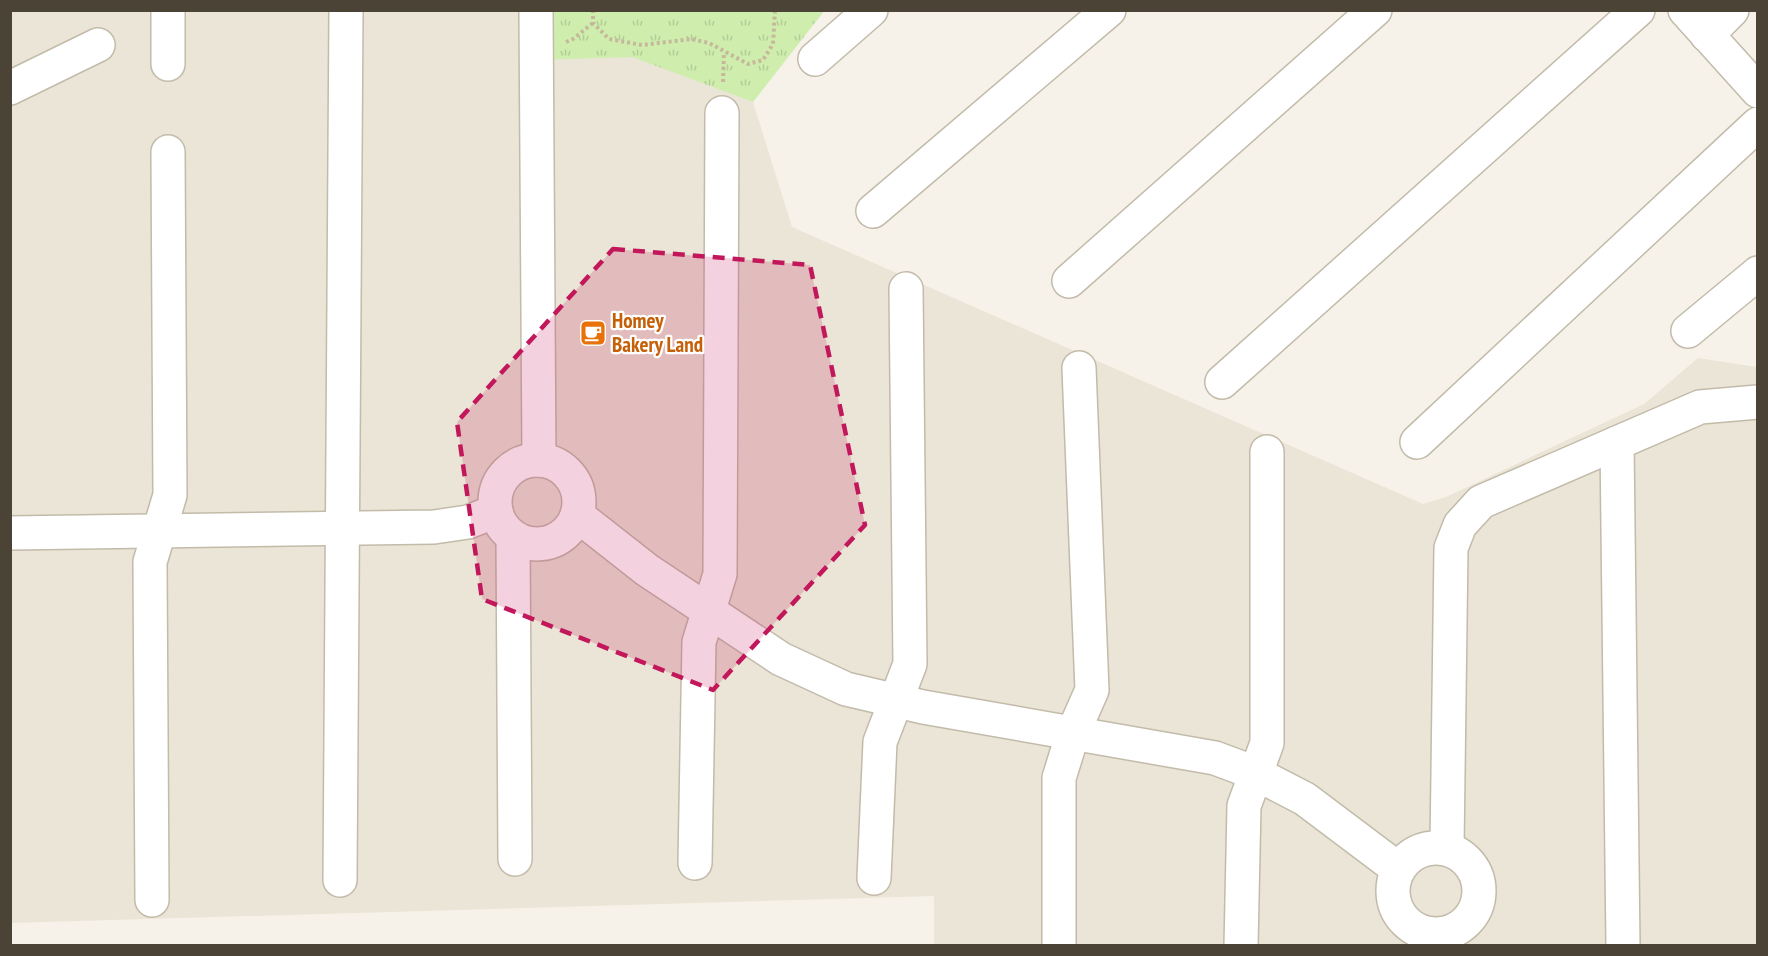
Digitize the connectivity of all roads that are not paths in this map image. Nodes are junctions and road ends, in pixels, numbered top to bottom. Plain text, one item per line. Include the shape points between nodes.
1 (168, 10) edge
2 (346, 10) edge
3 (536, 10) edge
4 (871, 10) edge
5 (1109, 10) edge
6 (1375, 10) edge
7 (1638, 10) edge
8 (1685, 10) edge
9 (1732, 10) edge
10 (1707, 35) junction
11 (98, 45) dead end
12 (815, 58) dead end
13 (168, 64) dead end
14 (10, 88) edge
15 (1758, 91) edge
16 (722, 112) dead end
17 (1758, 124) edge
18 (168, 152) dead end
19 (873, 211) dead end
20 (1758, 273) edge
21 (1069, 281) dead end
22 (906, 289) dead end
23 (1688, 331) dead end
24 (1079, 368) dead end
25 (1222, 382) dead end
26 (1758, 402) edge
27 (1417, 442) dead end
28 (1617, 443) junction
29 (1267, 452) dead end
30 (539, 460) junction
31 (577, 515) junction
32 (505, 524) junction
33 (343, 529) junction
34 (160, 531) junction
35 (10, 533) edge
36 (707, 611) junction
37 (895, 700) junction
38 (1073, 734) junction
39 (1255, 773) junction
40 (1447, 848) junction
41 (515, 859) dead end
42 (695, 863) dead end
43 (1398, 869) junction
44 (874, 878) dead end
45 (340, 880) dead end
46 (152, 900) dead end
47 (1443, 940) edge
48 (1059, 945) edge
49 (1241, 945) edge
50 (1623, 945) edge

1 - 13 street
2 - 33 street
3 - 30 street
4 - 12 street
5 - 19 street
6 - 21 street
7 - 25 street
8 - 10 street
9 - 10 street
10 - 15 street
11 - 14 street
16 - 36 street via 720,574
17 - 27 street
18 - 34 street via 170,495
20 - 23 street
22 - 37 street via 910,664
24 - 38 street via 1092,690
26 - 28 street via 1700,408
28 - 40 street via 1481,502 1460,525 1451,548
28 - 50 street
29 - 39 street via 1268,743
30 - 31 street via 560,466 570,476 577,488
30 - 32 street via 519,464 499,484 495,497
31 - 32 street via 566,533 535,545 521,542
31 - 36 street
32 - 33 street via 468,522 434,527
32 - 41 street
33 - 34 street
33 - 45 street
34 - 35 street
34 - 46 street via 150,562
36 - 37 street via 781,659 846,689
36 - 42 street via 699,642
37 - 38 street
37 - 44 street via 880,742
38 - 39 street via 1215,758
38 - 48 street via 1059,778
39 - 43 street via 1305,799
39 - 49 street via 1244,806
40 - 43 street via 1419,850
40 - 47 street via 1471,865 1478,878 1479,893 1468,920
43 - 47 street via 1392,896 1396,910 1416,930

